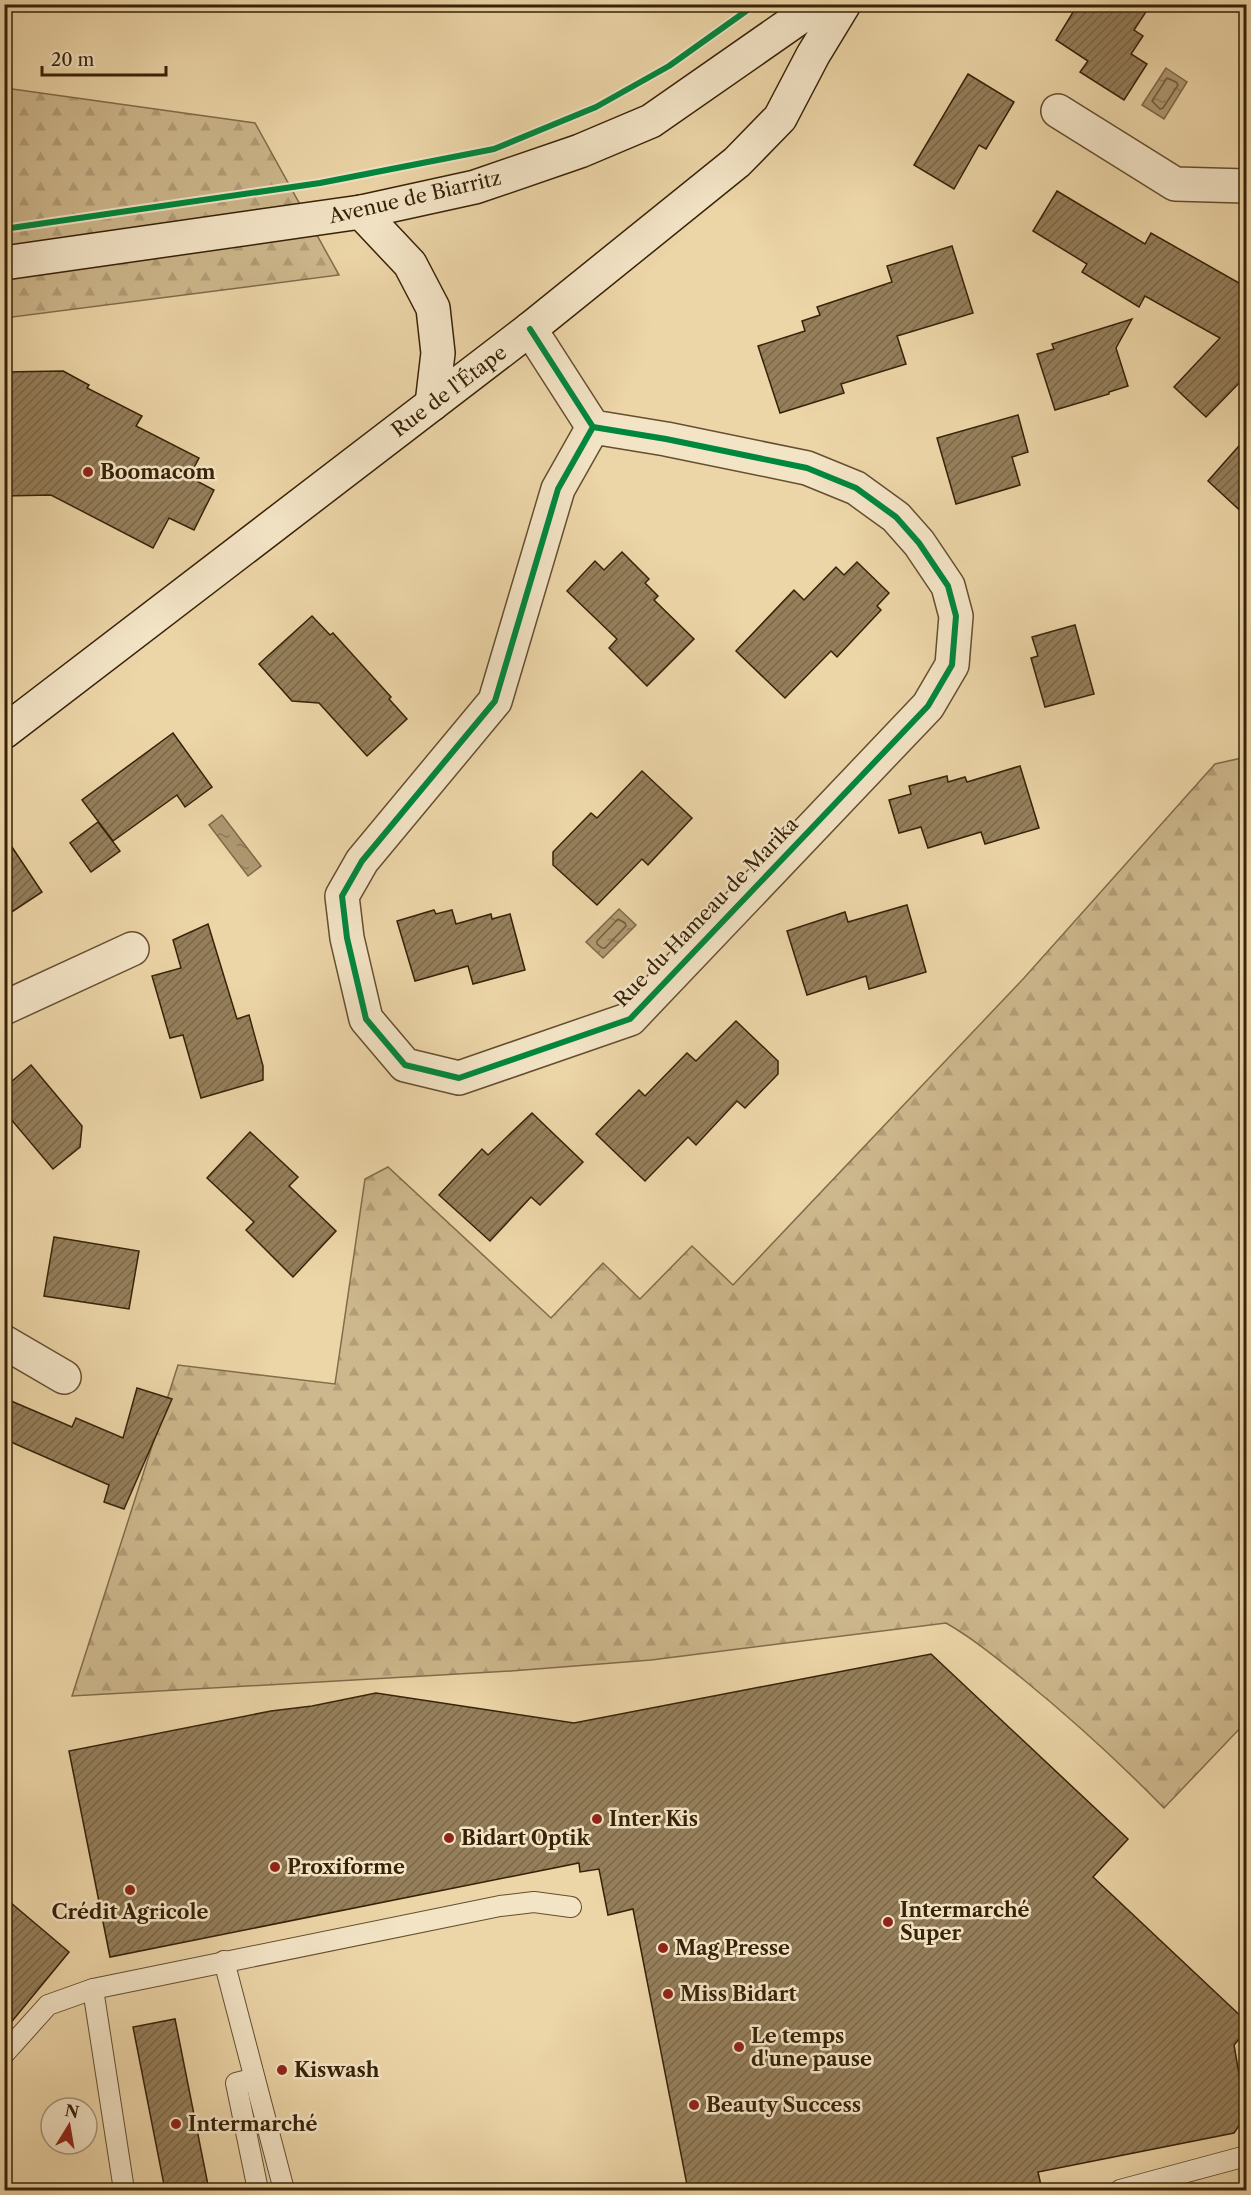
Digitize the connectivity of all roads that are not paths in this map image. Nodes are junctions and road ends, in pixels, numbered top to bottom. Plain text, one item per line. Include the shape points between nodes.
1 (819, 4) edge
2 (844, 4) edge
3 (1058, 111) dead end
4 (1246, 186) edge
5 (361, 212) junction
6 (4, 263) edge
7 (530, 329) junction
8 (432, 404) junction
9 (593, 427) junction
10 (4, 732) edge
11 (132, 949) dead end
12 (4, 1008) edge
13 (4, 1342) edge
14 (64, 1377) dead end
15 (571, 1907) dead end
16 (224, 1961) junction
17 (93, 1989) junction
18 (4, 2054) edge
19 (248, 2080) dead end
20 (1246, 2156) edge
21 (124, 2190) edge
22 (258, 2190) edge
23 (284, 2190) edge
24 (1120, 2190) edge

1 - 5 street, Avenue de Biarritz via 651,121 580,151 475,187
2 - 7 street, Rue de l'Étape via 780,118 737,162
3 - 4 street via 1175,184
5 - 6 street, Avenue de Biarritz
5 - 8 street via 410,264 433,308 438,353
7 - 8 street, Rue de l'Étape
7 - 9 street
8 - 10 street, Rue de l'Étape
9 - 9 street, Rue du Hameau de Marika via 558,489 495,701 362,861 342,896 347,938 366,1019 405,1065 459,1078 630,1018 928,706 952,665 956,616 948,586 896,517 856,488 807,468
11 - 12 street
13 - 14 street
15 - 16 lane via 534,1902 500,1906
16 - 17 lane
16 - 23 lane
17 - 18 lane via 48,2005
17 - 21 lane
19 - 22 lane via 236,2083
20 - 24 lane

